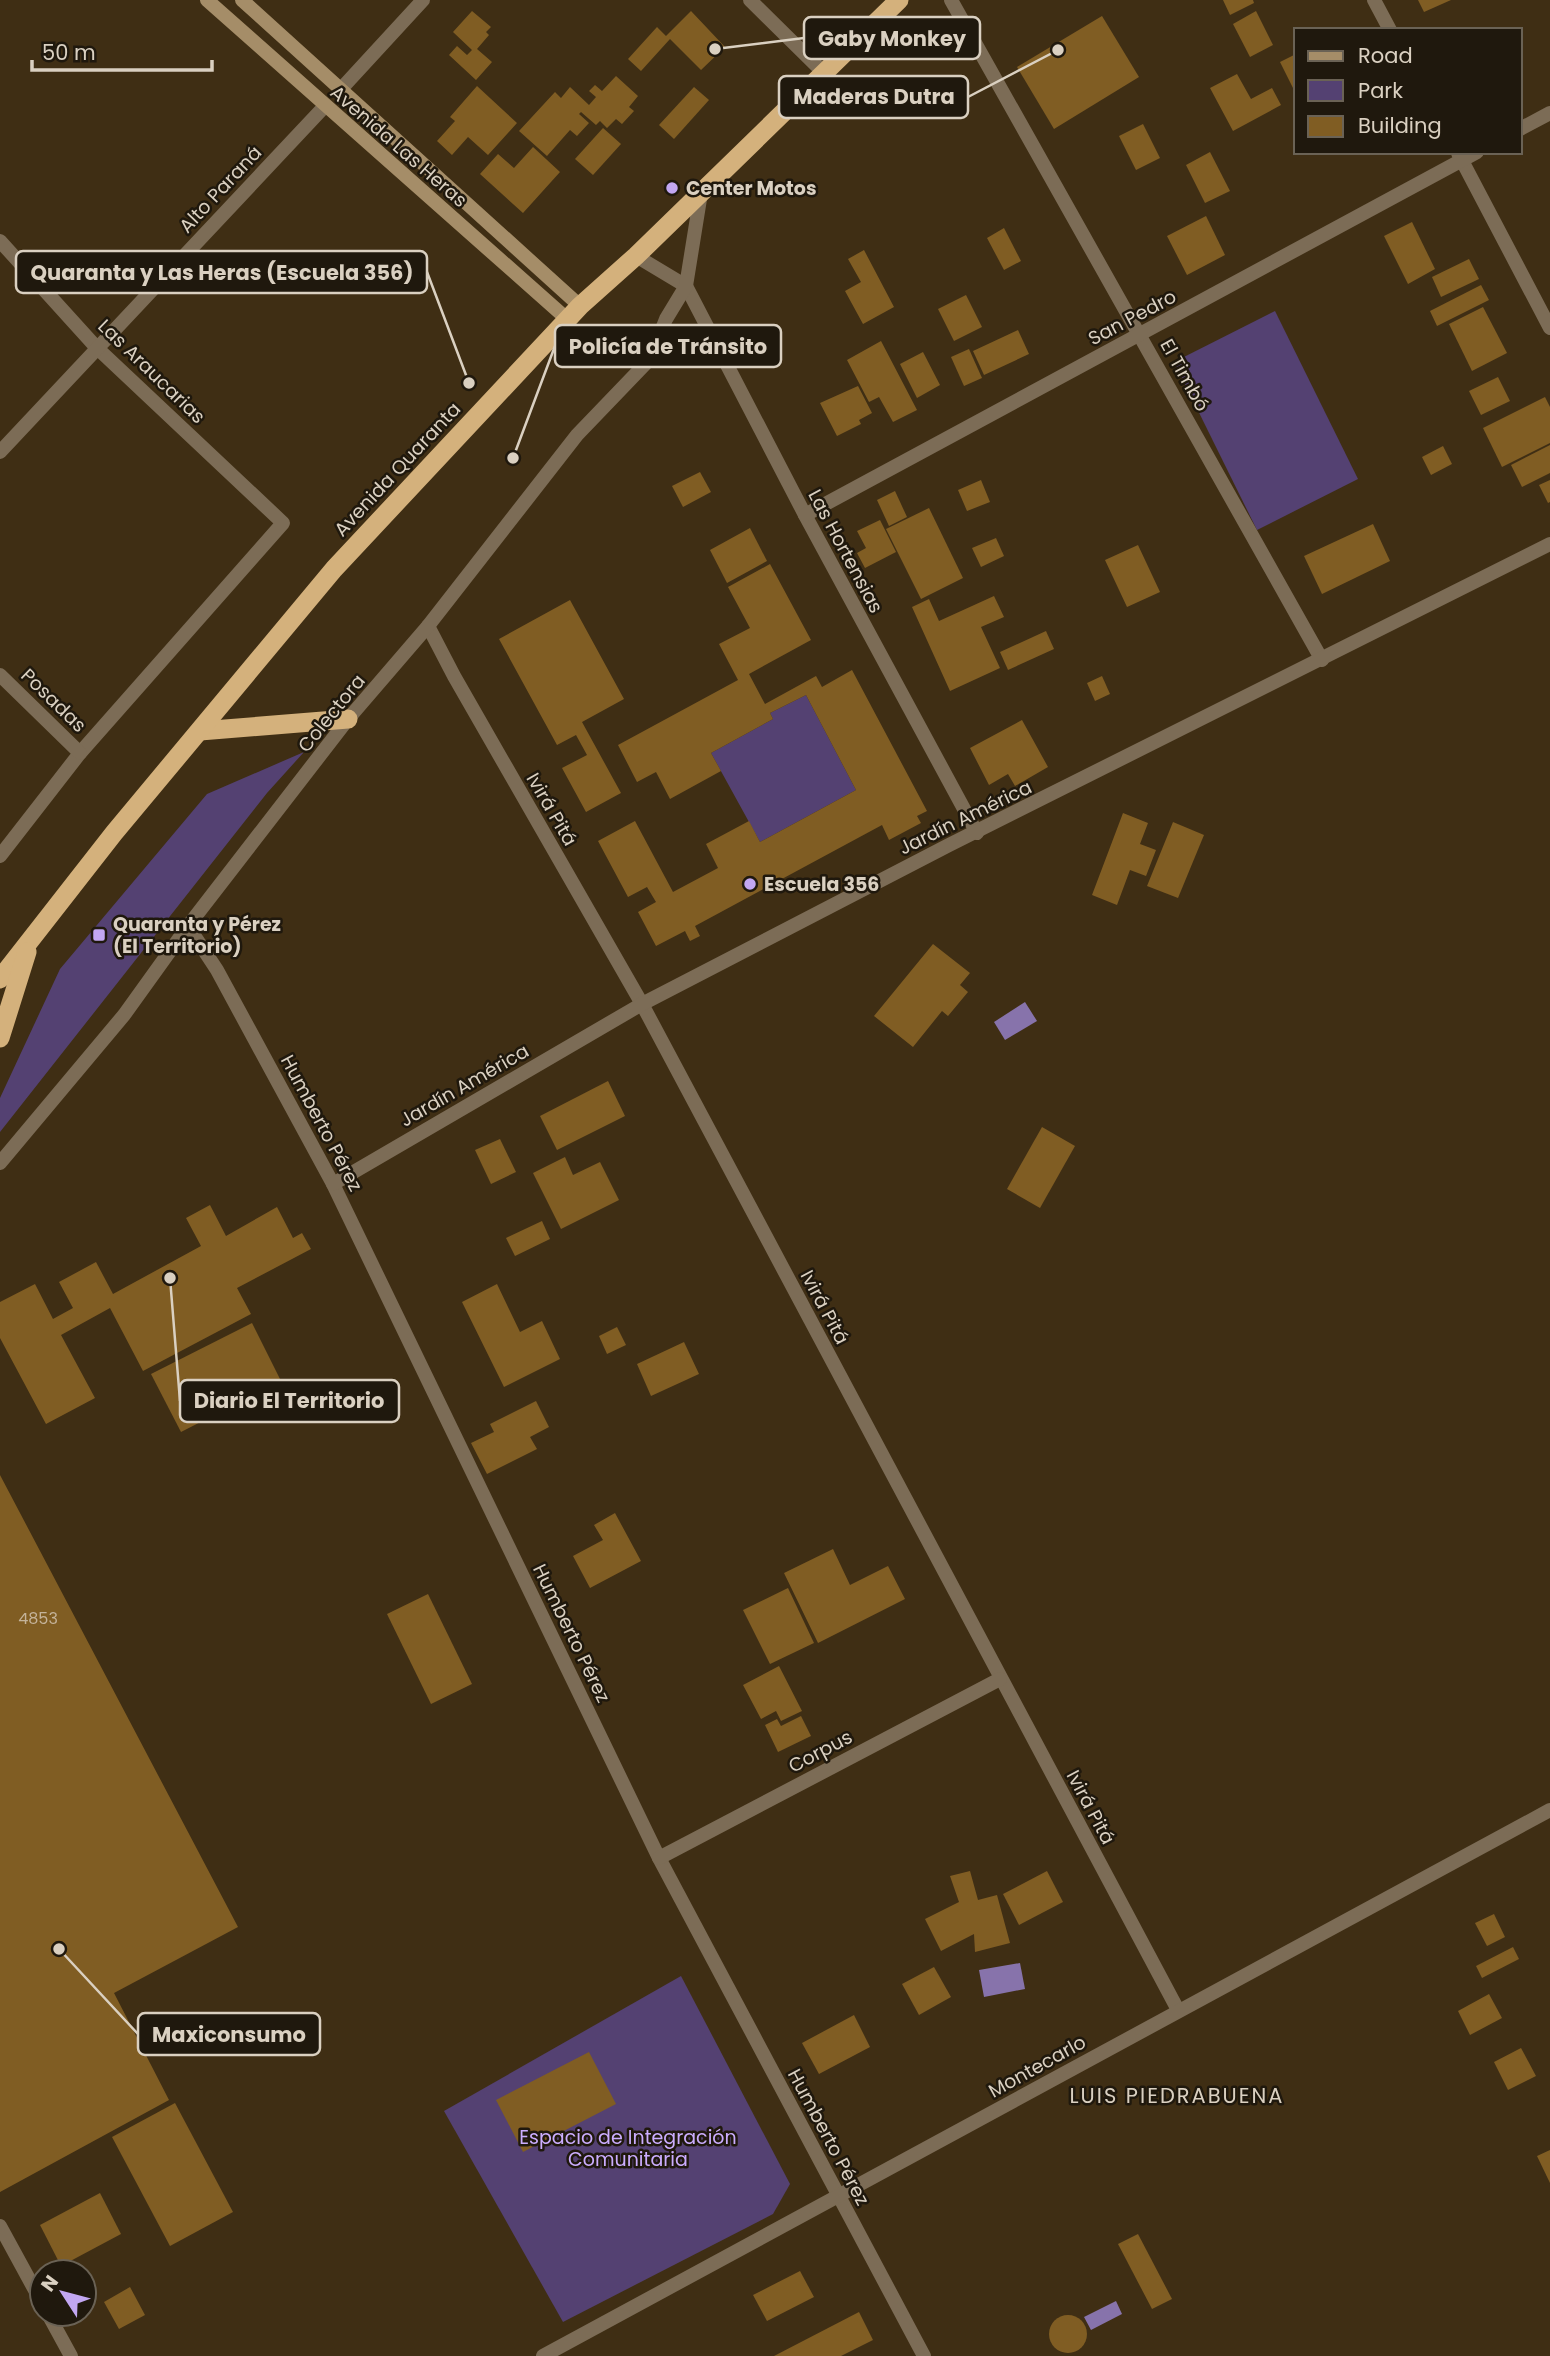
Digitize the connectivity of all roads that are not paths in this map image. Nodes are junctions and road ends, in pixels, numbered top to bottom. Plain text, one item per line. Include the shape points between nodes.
1 (207, 0) edge
2 (242, 0) edge
3 (423, 0) edge
4 (750, 0) edge
5 (899, 0) edge
6 (951, 0) edge
7 (1374, 0) edge
8 (1389, 28) edge
9 (824, 73) junction
10 (342, 88) junction
11 (324, 107) junction
12 (1550, 113) edge
13 (1522, 128) edge
14 (1459, 156) edge
15 (701, 193) junction
16 (0, 241) edge
17 (636, 257) junction
18 (686, 286) junction
19 (573, 313) junction
20 (1550, 328) edge
21 (1140, 334) junction
22 (96, 347) junction
23 (0, 452) edge
24 (804, 515) junction
25 (1550, 544) edge
26 (428, 626) junction
27 (1322, 660) junction
28 (0, 675) edge
29 (348, 719) junction
30 (200, 731) junction
31 (80, 753) junction
32 (977, 833) junction
33 (0, 856) edge
34 (188, 926) junction
35 (29, 944) junction
36 (0, 979) edge
37 (642, 1004) junction
38 (0, 1038) edge
39 (0, 1163) edge
40 (333, 1184) junction
41 (1000, 1679) junction
42 (1550, 1810) edge
43 (659, 1858) junction
44 (1178, 2010) junction
45 (838, 2196) junction
46 (0, 2226) edge
47 (28, 2277) edge
48 (56, 2328) edge
49 (71, 2356) edge
50 (543, 2356) edge
51 (923, 2356) edge

1 - 11 main road, Avenida Las Heras
2 - 10 main road, Avenida Las Heras
3 - 10 street
4 - 9 street
5 - 9 highway, Avenida Quaranta
6 - 21 street, El Timbó
7 - 8 street
9 - 15 highway, Avenida Quaranta
10 - 19 main road, Avenida Las Heras
11 - 19 main road, Avenida Las Heras
11 - 22 street, Alto Paraná
12 - 13 street
14 - 20 street
14 - 21 street, San Pedro
15 - 17 highway, Avenida Quaranta
15 - 18 street
16 - 22 street, Las Araucarias
17 - 18 street
17 - 19 highway, Avenida Quaranta
18 - 24 street, Las Hortensias
18 - 26 street, Colectora via 645,366 578,435
19 - 30 highway, Avenida Quaranta via 334,569
21 - 24 street, San Pedro
21 - 27 street, El Timbó
22 - 23 street, Alto Paraná
22 - 31 street, Las Araucarias via 283,523
24 - 32 street, Las Hortensias
25 - 27 street, Jardín América
26 - 29 street, Colectora
26 - 37 street, Ivirá Pitá
27 - 32 street, Jardín América
28 - 31 street, Posadas
29 - 30 highway
29 - 34 street, Colectora
30 - 35 highway, Avenida Quaranta
31 - 33 street
32 - 37 street, Jardín América
34 - 39 street, Colectora via 124,1016
34 - 40 street, Humberto Pérez via 217,970
35 - 36 highway, Avenida Quaranta
35 - 38 highway
37 - 40 street, Jardín América
37 - 41 street, Ivirá Pitá
40 - 43 street, Humberto Pérez
41 - 43 street, Corpus
41 - 44 street, Ivirá Pitá
42 - 44 street, Montecarlo
43 - 45 street, Humberto Pérez
44 - 45 street, Montecarlo
45 - 50 street, Montecarlo
45 - 51 street, Humberto Pérez
46 - 47 street
48 - 49 street

